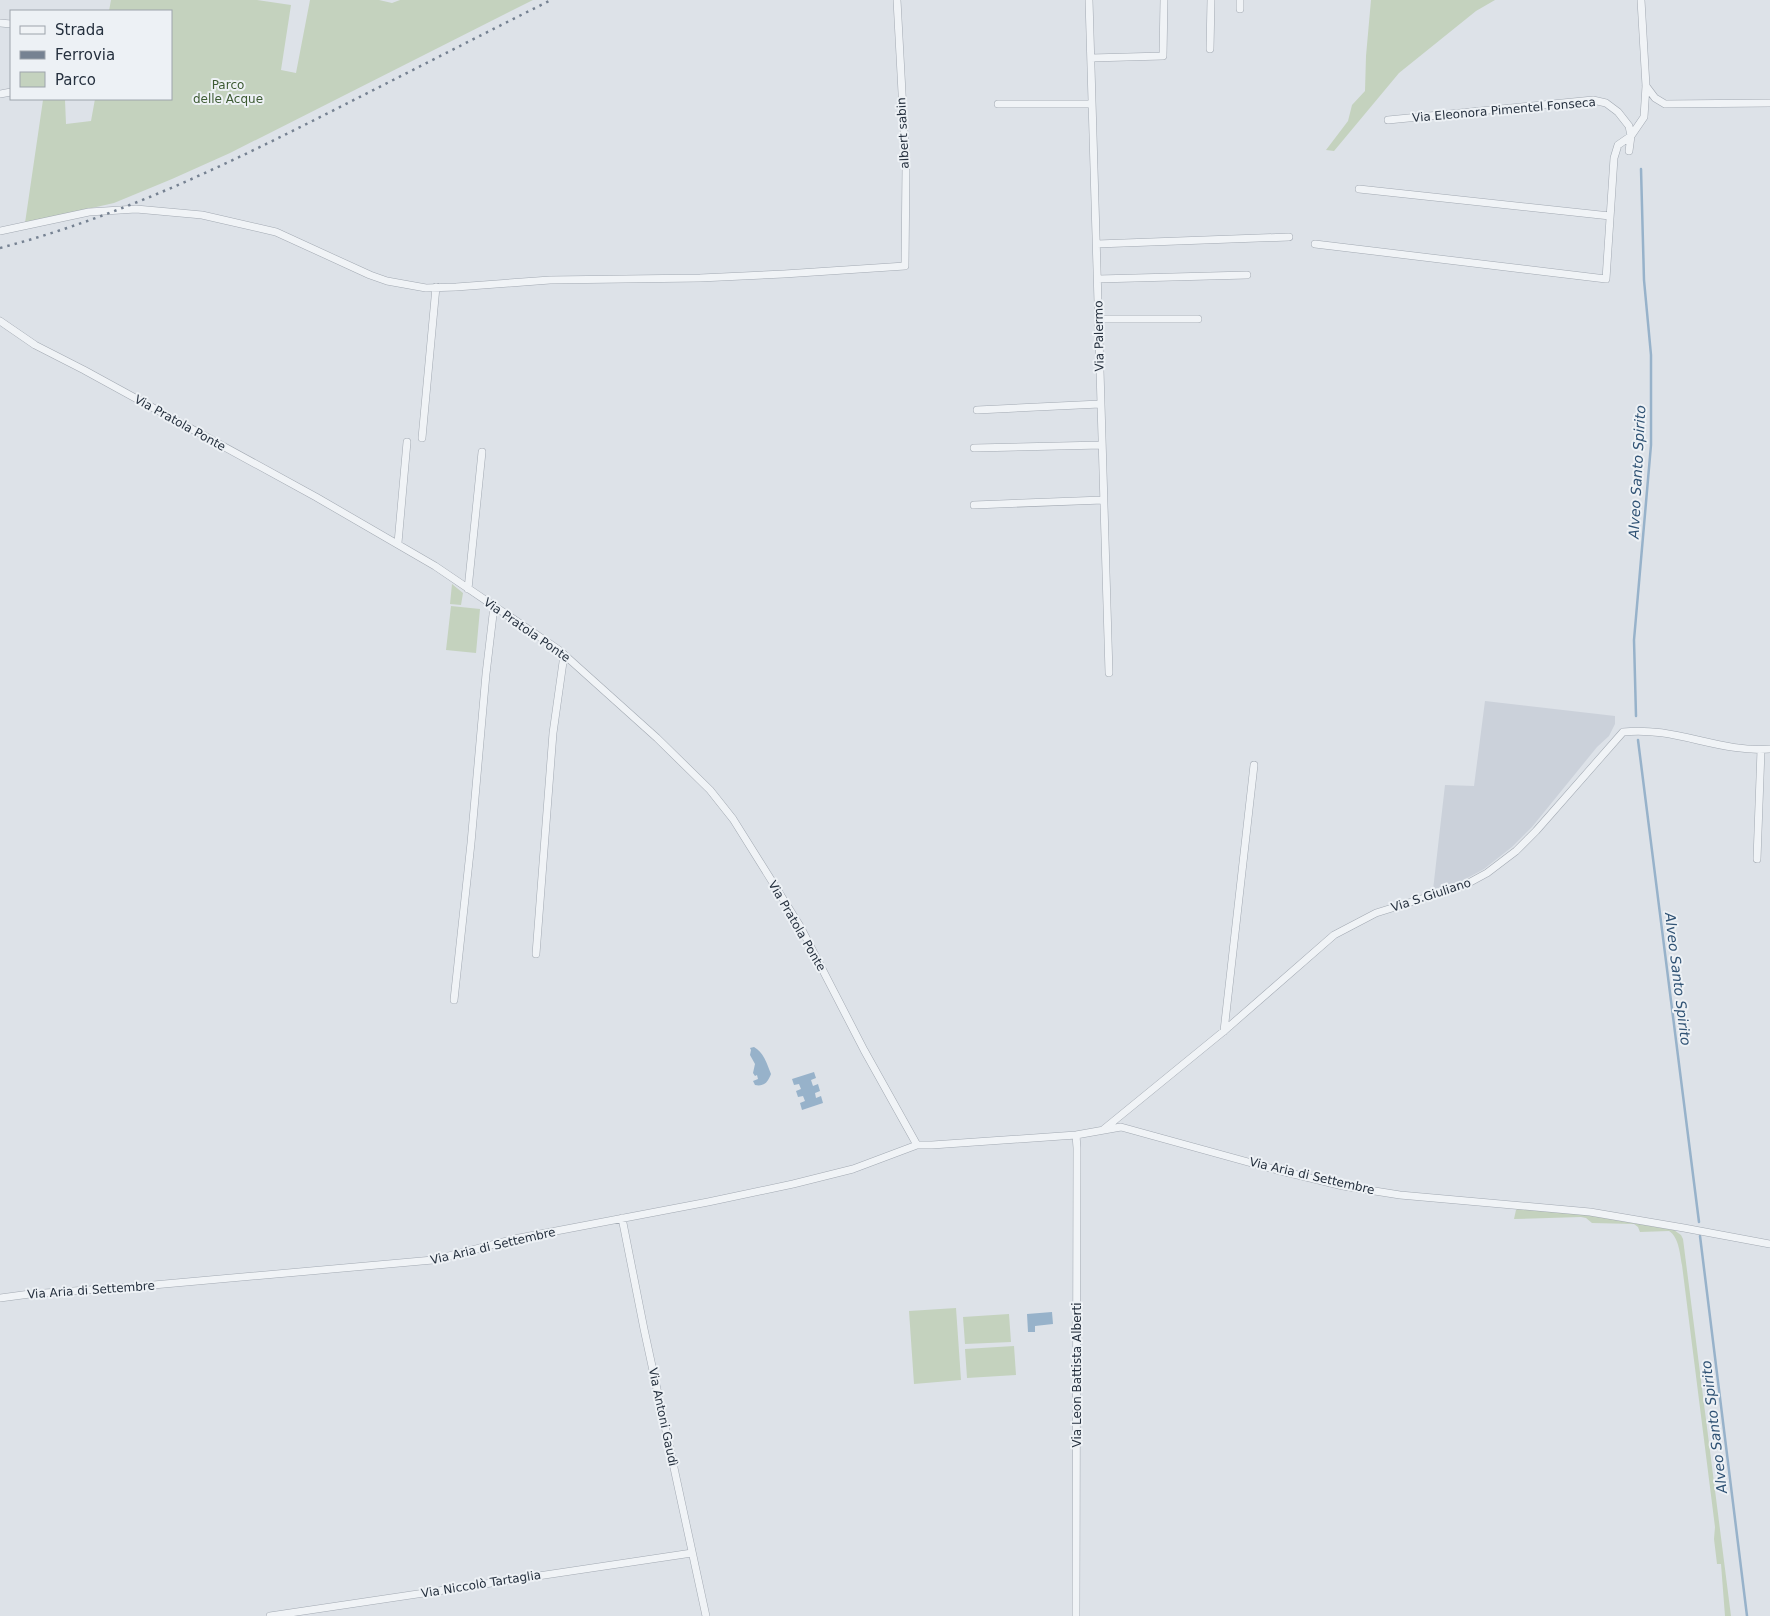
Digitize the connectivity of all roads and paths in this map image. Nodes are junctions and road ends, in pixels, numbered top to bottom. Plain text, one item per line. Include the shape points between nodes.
1 (897, 0) edge
2 (1089, 0) edge
3 (1164, 0) edge
4 (1211, 0) edge
5 (1240, 0) edge
6 (1641, 0) edge
7 (1240, 9) dead end
8 (1210, 49) dead end
9 (1092, 58) junction
10 (1646, 86) junction
11 (1770, 103) edge
12 (998, 104) dead end
13 (1092, 104) junction
14 (1388, 120) dead end
15 (1631, 136) junction
16 (1629, 151) dead end
17 (1359, 189) dead end
18 (1610, 216) junction
19 (0, 231) edge
20 (1289, 238) dead end
21 (1097, 244) junction
22 (1315, 244) dead end
23 (1247, 275) dead end
24 (1098, 279) junction
25 (436, 288) junction
26 (1198, 318) dead end
27 (1099, 319) junction
28 (0, 321) edge
29 (1100, 404) junction
30 (977, 410) dead end
31 (422, 438) dead end
32 (407, 442) dead end
33 (1102, 445) junction
34 (974, 448) dead end
35 (482, 452) dead end
36 (1103, 500) junction
37 (974, 505) dead end
38 (398, 543) junction
39 (468, 589) junction
40 (494, 606) junction
41 (564, 655) junction
42 (1109, 673) dead end
43 (1770, 749) edge
44 (1761, 750) junction
45 (1254, 766) dead end
46 (1757, 859) dead end
47 (536, 954) dead end
48 (454, 1000) dead end
49 (1224, 1031) junction
50 (1104, 1129) junction
51 (1076, 1135) junction
52 (917, 1145) junction
53 (622, 1218) junction
54 (1770, 1244) edge
55 (0, 1298) edge
56 (692, 1552) junction
57 (270, 1616) edge
58 (706, 1616) edge
59 (1076, 1616) edge

1 - 25 street, albert sabin via 906,167 906,266 775,275 550,280
2 - 9 street, Via Palermo
3 - 9 street via 1163,56
4 - 8 street
5 - 7 street
6 - 10 street
9 - 13 street, Via Palermo
10 - 11 street via 1654,98 1665,104
10 - 15 street via 1644,117
12 - 13 street
13 - 21 street, Via Palermo
14 - 15 street, Via Eleonora Pimentel Fonseca via 1593,100 1606,103 1618,112 1630,126
15 - 16 street
15 - 18 street via 1618,145 1614,158
17 - 18 street
18 - 22 street via 1606,279
19 - 25 street via 89,212 136,209 202,215 276,232 387,281
20 - 21 street
21 - 24 street, Via Palermo
23 - 24 street
24 - 27 street, Via Palermo
25 - 31 street
26 - 27 street
27 - 29 street, Via Palermo
28 - 38 street, Via Pratola Ponte via 35,345
29 - 30 street
29 - 33 street, Via Palermo
32 - 38 street
33 - 34 street
33 - 36 street, Via Palermo
35 - 39 street
36 - 37 street
36 - 42 street, Via Palermo
38 - 39 street, Via Pratola Ponte
39 - 40 street, Via Pratola Ponte
40 - 41 street, Via Pratola Ponte
40 - 48 street
41 - 47 street via 554,733
41 - 52 street, Via Pratola Ponte via 657,738 710,790 733,819 800,926
43 - 44 street, Via S.Giuliano
44 - 46 street
44 - 49 street, Via S.Giuliano via 1739,749 1658,731 1623,732 1536,831 1487,873 1463,886 1376,913 1334,936
45 - 49 street
49 - 50 street, Via S.Giuliano
50 - 51 street, Via Aria di Settembre
50 - 54 street, Via Aria di Settembre via 1121,1127 1343,1186 1400,1195 1590,1212
51 - 52 street, Via Aria di Settembre
51 - 59 street, Via Leon Battista Alberti
52 - 53 street, Via Aria di Settembre via 853,1169
53 - 55 street, Via Aria di Settembre via 433,1260
53 - 56 street, Via Antoni Gaudì
56 - 57 street, Via Niccolò Tartaglia
56 - 58 street, Via Antoni Gaudì

